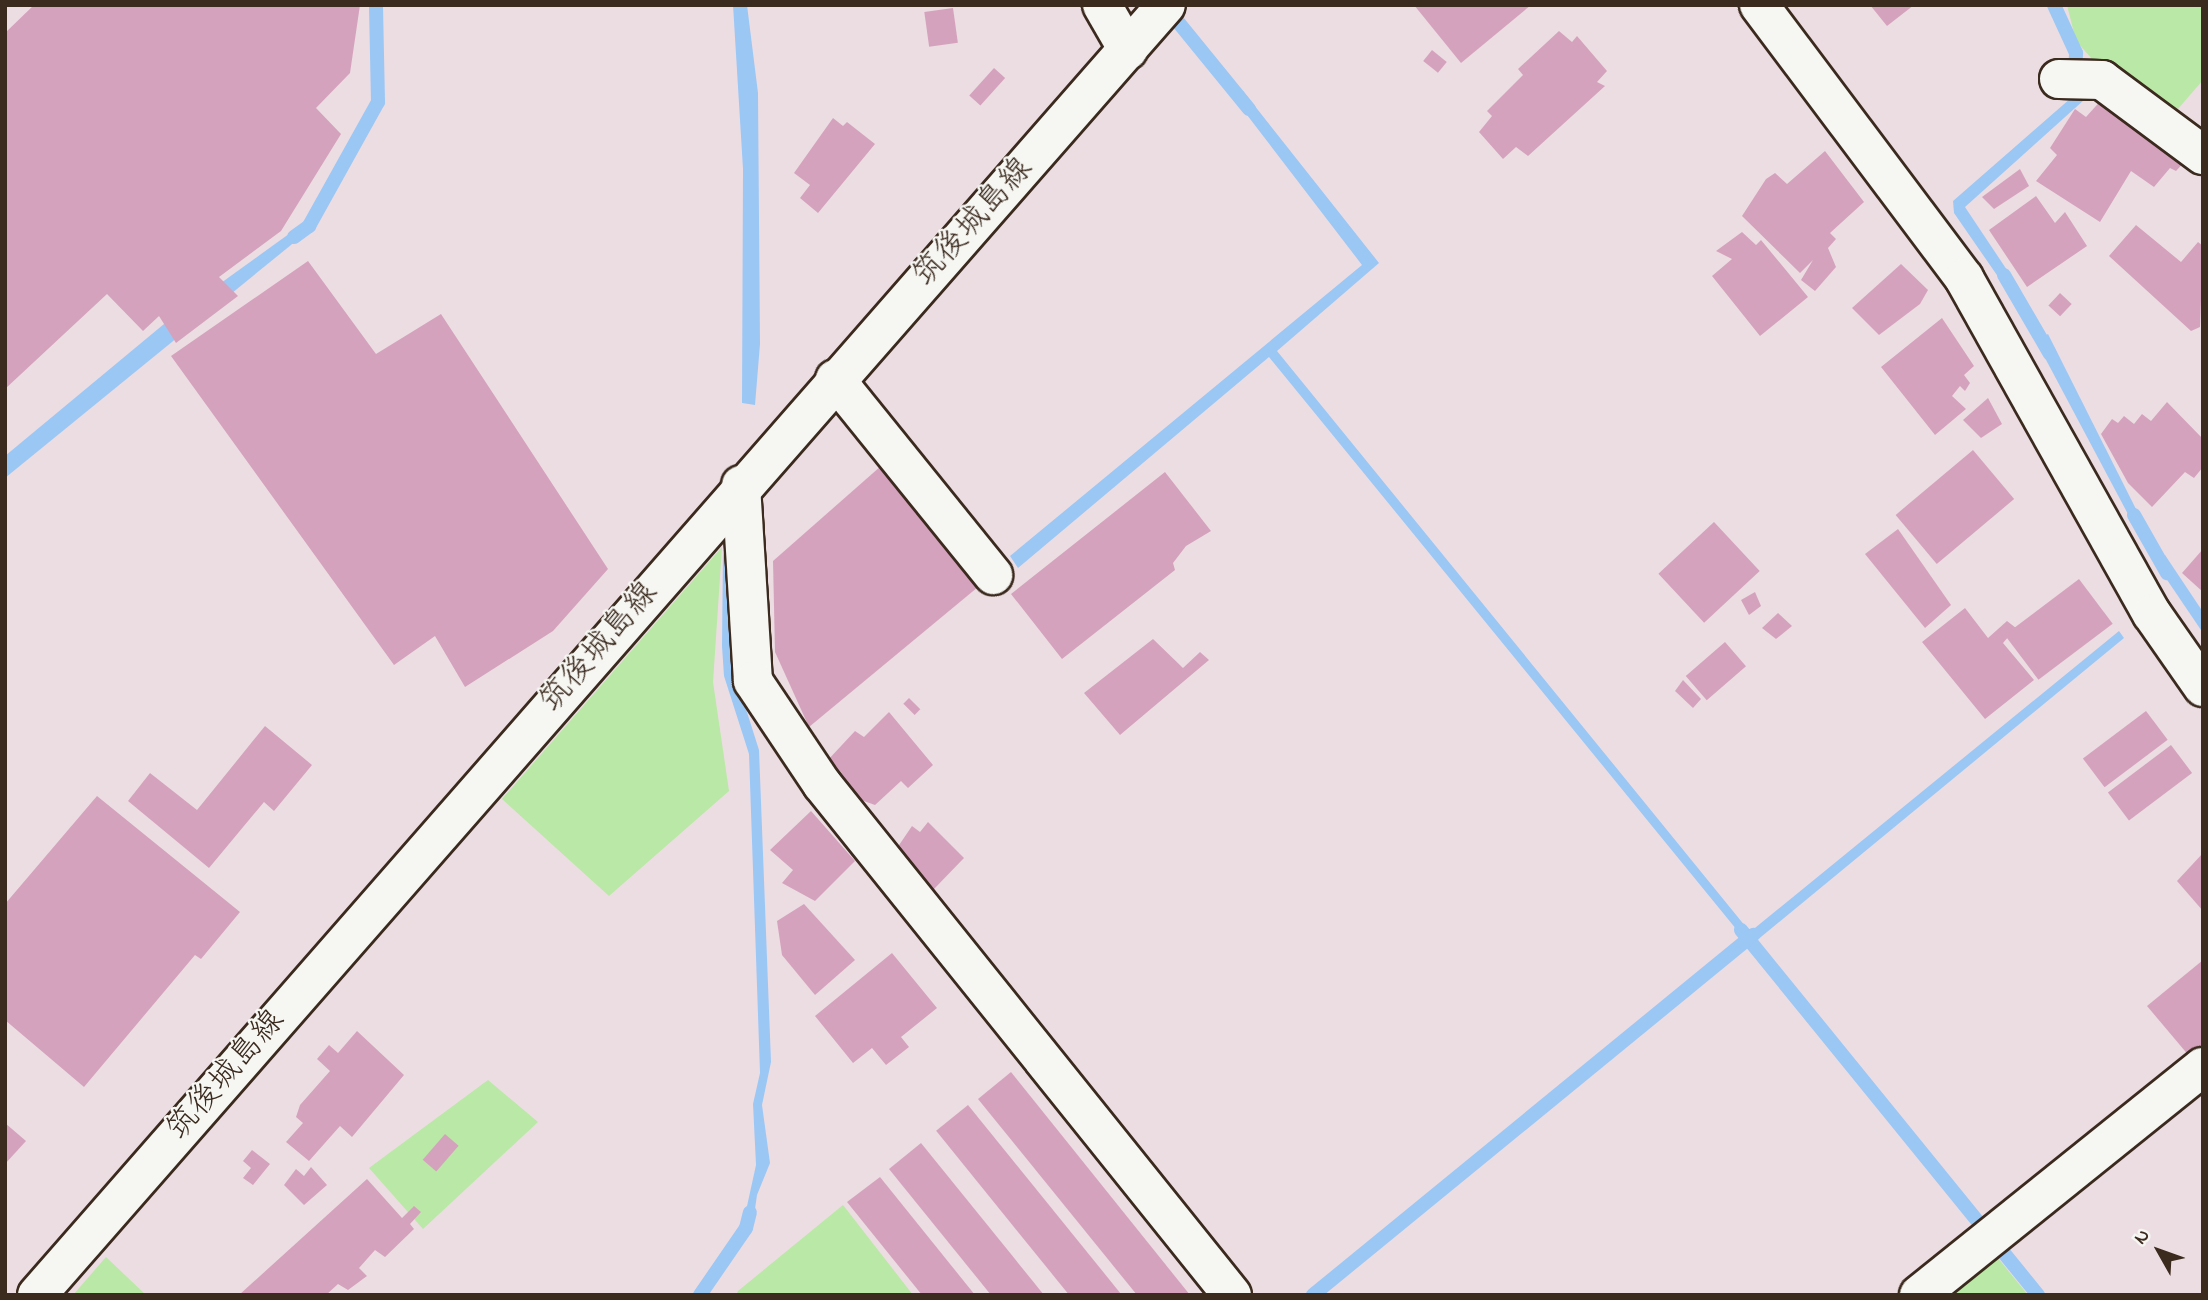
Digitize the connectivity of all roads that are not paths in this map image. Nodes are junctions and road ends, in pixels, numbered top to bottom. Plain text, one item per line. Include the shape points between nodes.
1 (1102, 5) edge
2 (1166, 5) edge
3 (1759, 5) edge
4 (1128, 50) junction
5 (2059, 79) dead end
6 (2203, 155) edge
7 (835, 379) junction
8 (741, 485) junction
9 (993, 575) dead end
10 (2203, 687) edge
11 (2203, 1067) edge
12 (37, 1295) edge
13 (1232, 1295) edge
14 (1919, 1295) edge

1 - 4 street
2 - 4 street, 筑後城島線
3 - 10 street via 1964,278 2152,614
4 - 7 street, 筑後城島線
5 - 6 street via 2102,80
7 - 8 street, 筑後城島線
7 - 9 street
8 - 12 street, 筑後城島線
8 - 13 street via 753,681 822,784
11 - 14 street

